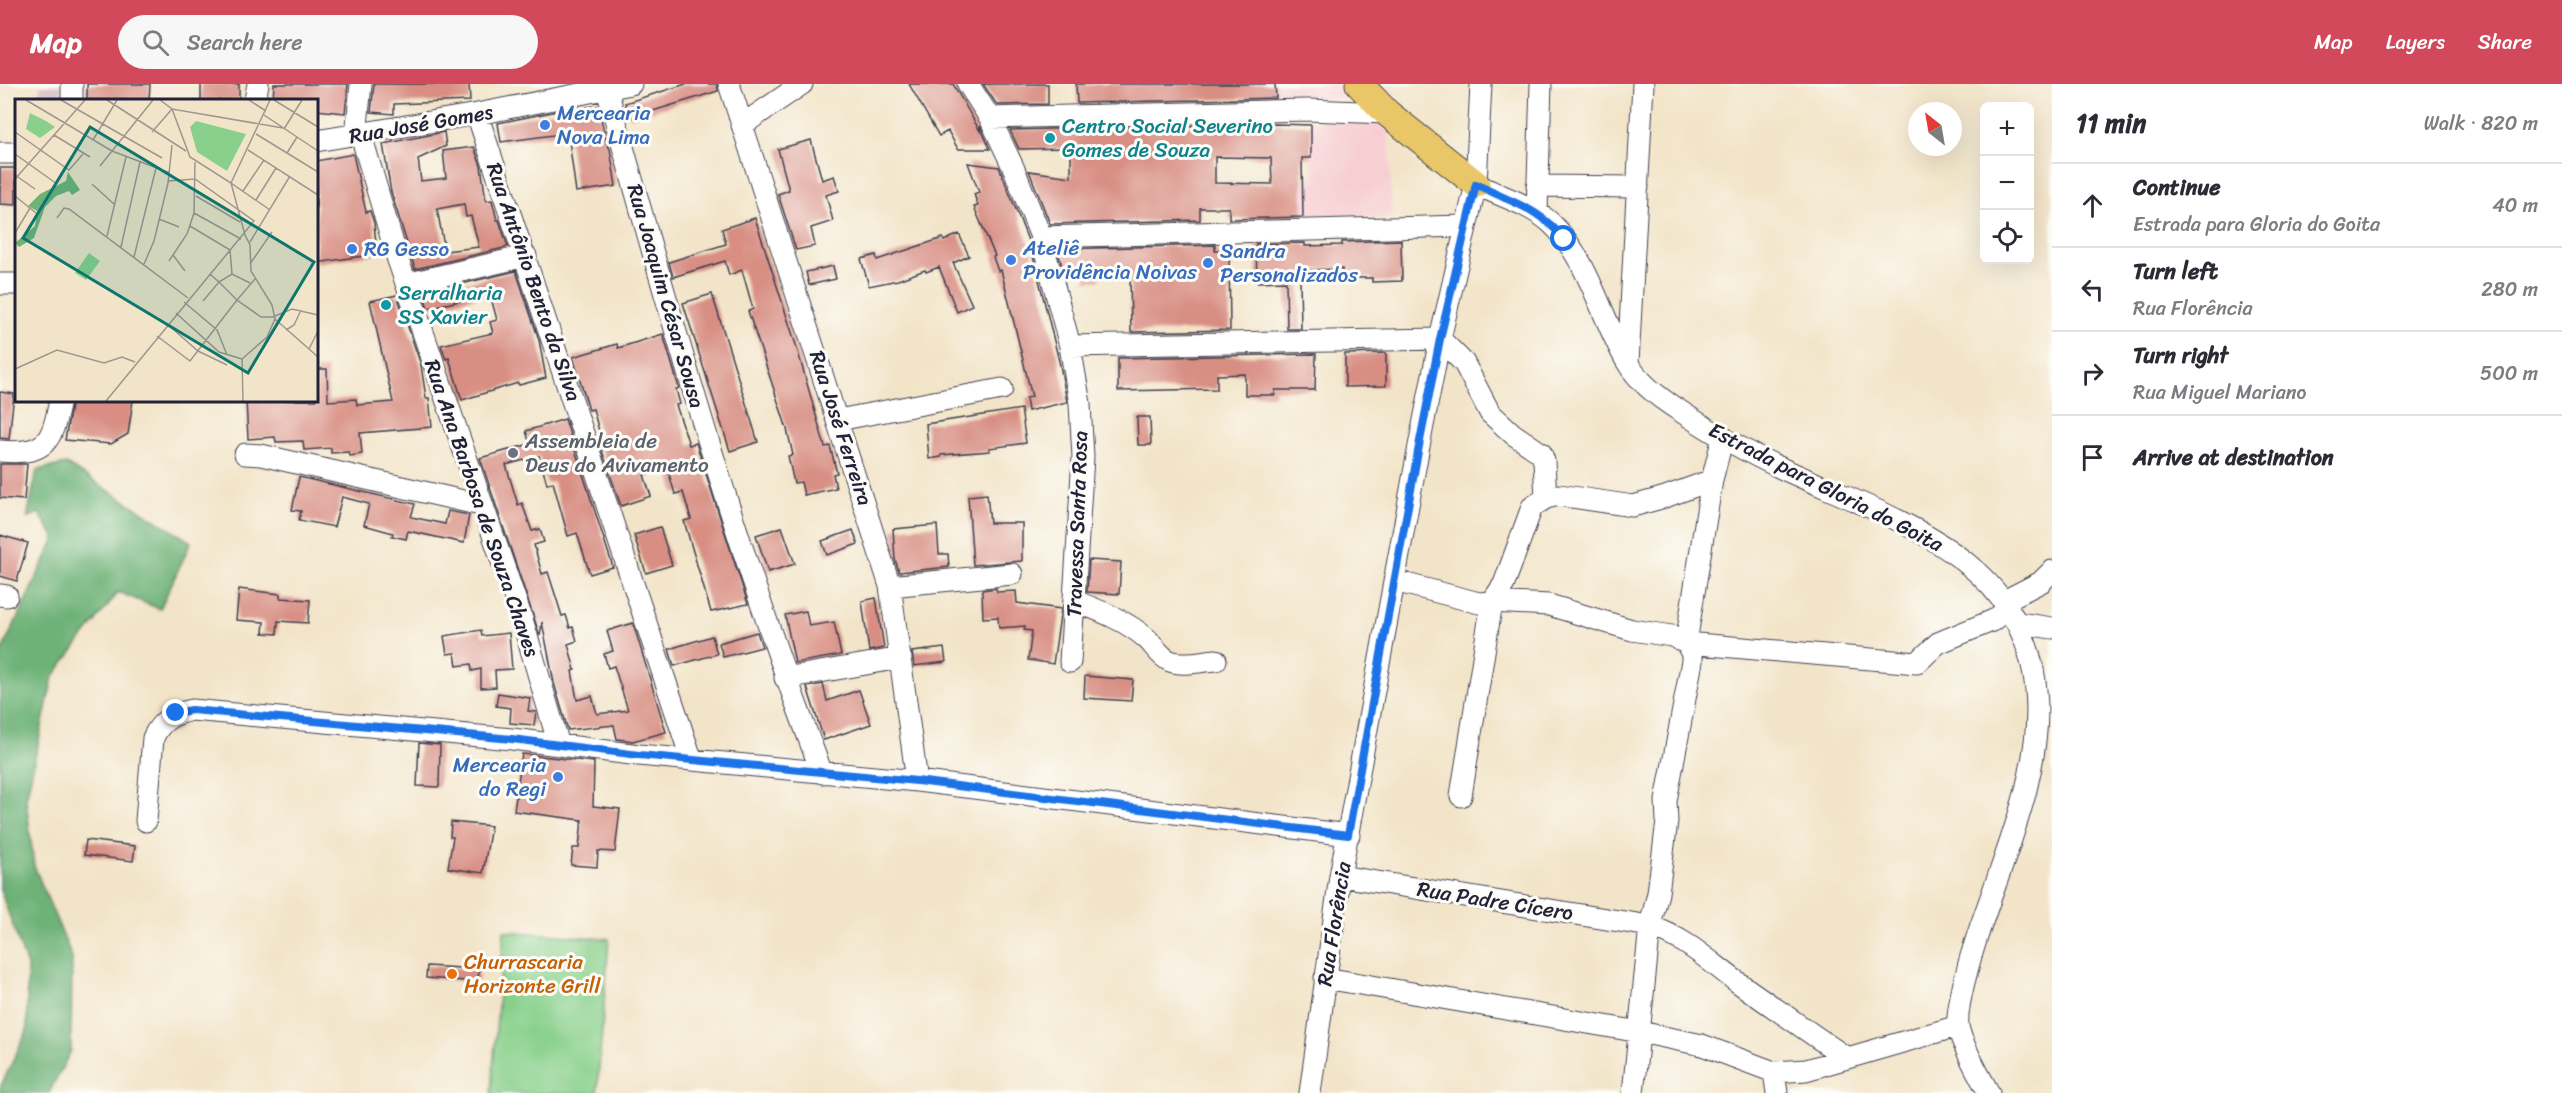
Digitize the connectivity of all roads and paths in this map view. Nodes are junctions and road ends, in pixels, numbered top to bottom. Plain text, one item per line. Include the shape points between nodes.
1 (258, 84) edge
2 (361, 84) edge
3 (631, 84) edge
4 (729, 84) edge
5 (802, 84) edge
6 (968, 84) edge
7 (1359, 84) edge
8 (1481, 84) edge
9 (1541, 84) edge
10 (1643, 84) edge
11 (575, 90) edge
12 (607, 90) junction
13 (255, 99) edge
14 (1388, 113) junction
15 (477, 114) junction
16 (990, 118) junction
17 (742, 124) junction
18 (358, 136) junction
19 (318, 141) edge
20 (1476, 184) junction
21 (1537, 186) junction
22 (1638, 187) junction
23 (1537, 212) junction
24 (1465, 226) junction
25 (1041, 237) junction
26 (526, 256) junction
27 (406, 284) junction
28 (1440, 339) junction
29 (1070, 345) junction
30 (1628, 363) junction
31 (1002, 389) dead end
32 (60, 402) edge
33 (838, 420) junction
34 (1723, 437) junction
35 (0, 451) edge
36 (245, 454) dead end
37 (1712, 480) junction
38 (1546, 498) junction
39 (481, 505) junction
40 (2052, 572) edge
41 (1012, 574) dead end
42 (1395, 581) junction
43 (890, 586) junction
44 (1075, 601) junction
45 (1492, 602) junction
46 (2010, 611) junction
47 (2052, 628) edge
48 (1686, 643) junction
49 (901, 658) junction
50 (1216, 660) dead end
51 (1070, 662) dead end
52 (786, 678) junction
53 (559, 744) junction
54 (691, 758) junction
55 (822, 773) junction
56 (917, 781) junction
57 (1461, 796) dead end
58 (146, 821) dead end
59 (1348, 835) junction
60 (1340, 876) junction
61 (1650, 926) junction
62 (1325, 978) junction
63 (1958, 1026) junction
64 (1640, 1032) junction
65 (1848, 1058) junction
66 (1774, 1072) junction
67 (1310, 1093) edge
68 (1633, 1093) edge
69 (1777, 1093) edge
70 (1989, 1093) edge

1 - 13 street
2 - 18 street
3 - 12 street, Rua José Gomes
4 - 17 street, Rua José Ferreira
5 - 17 street
6 - 16 street, Travessa Santa Rosa
7 - 14 main road, Estrada para Gloria do Goita
8 - 20 street, Rua Florência
9 - 21 street
10 - 22 street
11 - 12 street, Rua José Gomes
11 - 15 street, Rua José Gomes
12 - 52 street, Rua Joaquim César Sousa via 685,363
14 - 16 street via 1307,110
14 - 20 main road, Estrada para Gloria do Goita
15 - 18 street, Rua José Gomes
15 - 26 street, Rua Antônio Bento da Silva
16 - 25 street, Travessa Santa Rosa
17 - 33 street, Rua José Ferreira
18 - 19 street, Rua José Gomes
18 - 27 street, Rua Ana Barbosa de Souza Chaves
20 - 23 street, Estrada para Gloria do Goita
20 - 24 street, Rua Florência
21 - 22 street
21 - 23 street
22 - 30 street
23 - 30 street, Estrada para Gloria do Goita via 1552,224 1581,264
24 - 25 street
24 - 28 street, Rua Florência
25 - 29 street, Travessa Santa Rosa
26 - 27 street
26 - 54 street, Rua Antônio Bento da Silva
27 - 39 street, Rua Ana Barbosa de Souza Chaves
28 - 29 street
28 - 38 street via 1464,363 1490,413 1541,453
28 - 42 street, Rua Florência
29 - 44 street, Travessa Santa Rosa via 1080,404 1083,457
30 - 34 street, Estrada para Gloria do Goita via 1661,399
31 - 33 street
32 - 35 street via 55,429 43,445 17,453
33 - 43 street, Rua José Ferreira
34 - 37 street
34 - 46 street, Estrada para Gloria do Goita via 1778,467 1900,519 1939,542 1966,560
36 - 39 street
37 - 38 street via 1633,506 1559,495
37 - 48 street
38 - 45 street via 1532,507 1504,584
39 - 53 street, Rua Ana Barbosa de Souza Chaves via 522,619
40 - 46 street
41 - 43 street
42 - 45 street via 1479,603
42 - 59 street, Rua Florência
43 - 49 street, Rua José Ferreira
44 - 50 street via 1120,619 1172,662
44 - 51 street, Travessa Santa Rosa
45 - 48 street via 1548,605 1632,630 1672,636
45 - 57 street
46 - 47 street
46 - 48 street via 1938,643 1917,663
46 - 63 street, Estrada para Gloria do Goita via 2032,661 2037,730 2031,774 1968,966
48 - 61 street via 1692,661 1666,801 1658,893
49 - 52 street
49 - 56 street, Rua José Ferreira
52 - 55 street, Rua Joaquim César Sousa
53 - 54 street
53 - 58 street via 192,710 176,713 158,728 153,738
54 - 55 street
55 - 56 street
56 - 59 street
59 - 60 street, Rua Florência
60 - 61 street, Rua Padre Cícero
60 - 62 street, Rua Florência
61 - 64 street
61 - 65 street, Rua Padre Cícero via 1685,941
62 - 64 street
62 - 67 street, Rua Florência
63 - 65 street
63 - 70 street
64 - 66 street via 1702,1045
64 - 68 street
65 - 66 street via 1806,1070
66 - 69 street

